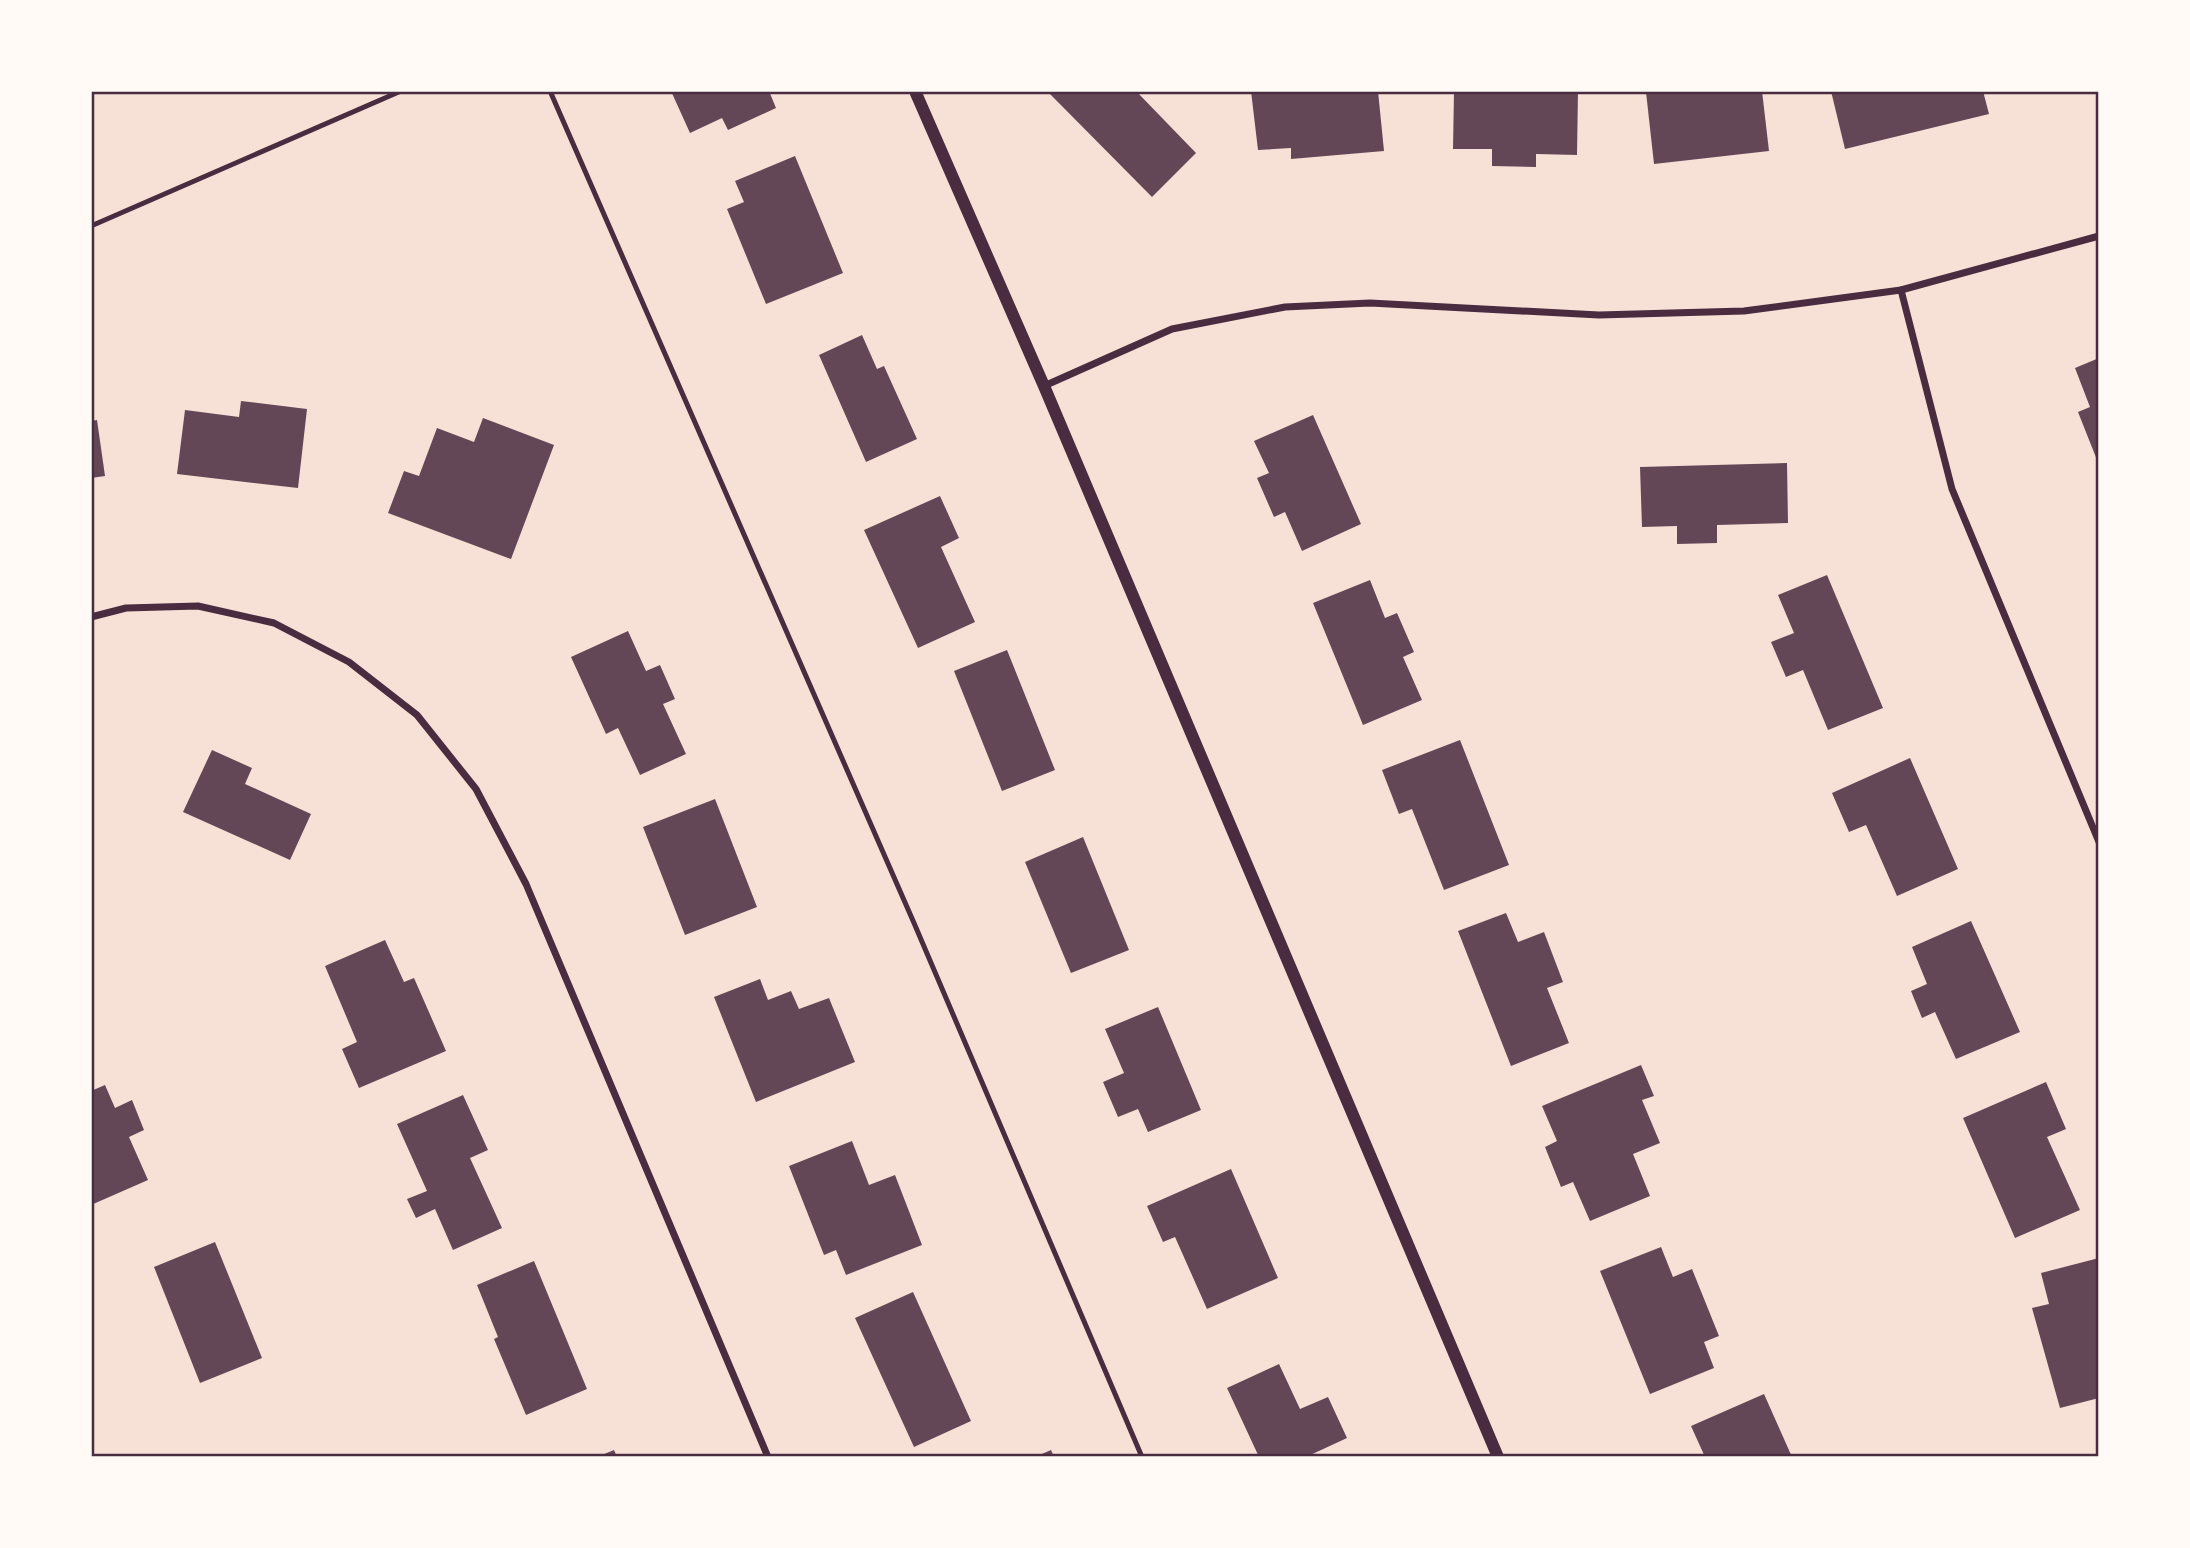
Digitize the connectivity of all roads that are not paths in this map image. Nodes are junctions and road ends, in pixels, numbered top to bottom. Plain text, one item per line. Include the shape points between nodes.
1 (401, 91) edge
2 (550, 91) edge
3 (915, 91) edge
4 (91, 226) edge
5 (2099, 236) edge
6 (1901, 289) junction
7 (1044, 386) junction
8 (91, 617) edge
9 (2099, 842) edge
10 (768, 1457) edge
11 (1142, 1457) edge
12 (1498, 1457) edge

1 - 4 lane
2 - 11 lane
3 - 7 street
5 - 6 street
6 - 7 street via 1744,311 1600,315 1370,303 1285,307 1172,329
6 - 9 street via 1952,489
7 - 12 street
8 - 10 street via 126,608 198,606 274,623 349,662 417,715 476,789 526,884

